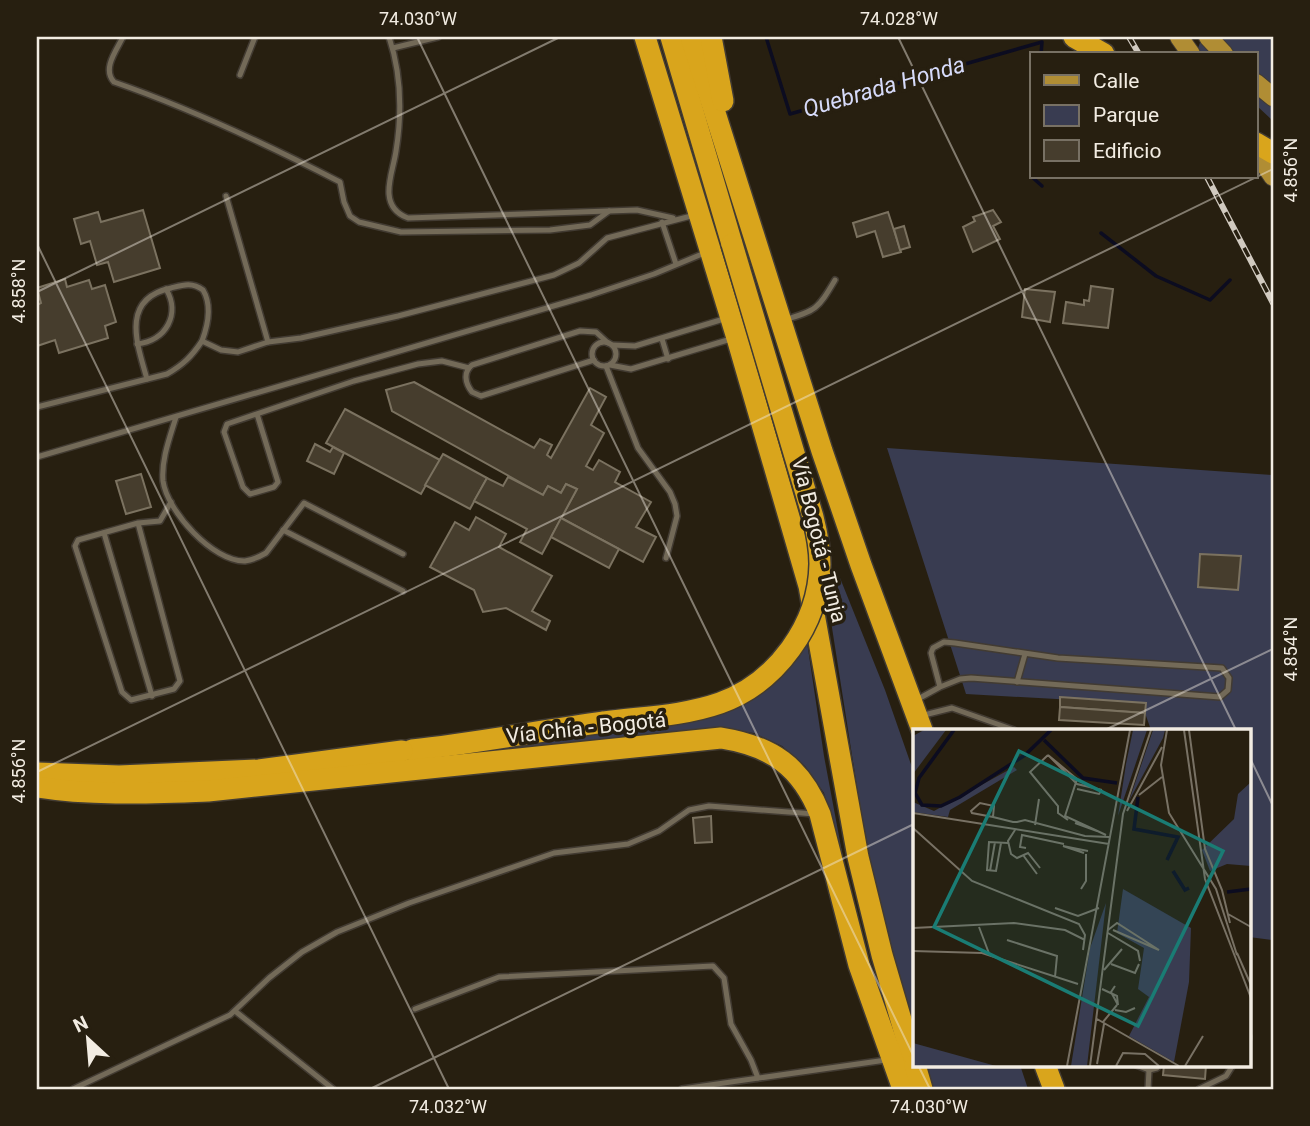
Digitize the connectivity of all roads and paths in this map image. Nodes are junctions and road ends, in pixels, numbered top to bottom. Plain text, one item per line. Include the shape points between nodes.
1 (123, 37) edge
2 (255, 37) edge
3 (389, 37) edge
4 (438, 37) edge
5 (645, 37) edge
6 (671, 37) edge
7 (691, 37) edge
8 (711, 37) edge
9 (1073, 37) edge
10 (1179, 37) edge
11 (1208, 37) edge
12 (393, 48) junction
13 (1100, 52) edge
14 (1190, 52) edge
15 (1222, 52) edge
16 (240, 75) dead end
17 (1258, 85) edge
18 (1273, 97) edge
19 (1258, 155) edge
20 (1273, 177) edge
21 (226, 196) dead end
22 (742, 196) junction
23 (609, 211) junction
24 (699, 214) junction
25 (484, 216) junction
26 (677, 219) junction
27 (662, 222) junction
28 (484, 230) junction
29 (710, 251) junction
30 (677, 264) junction
31 (835, 280) dead end
32 (166, 289) junction
33 (730, 317) junction
34 (781, 321) junction
35 (737, 338) junction
36 (662, 339) junction
37 (202, 341) junction
38 (268, 342) junction
39 (137, 344) junction
40 (610, 344) junction
41 (668, 359) junction
42 (594, 360) junction
43 (608, 366) junction
44 (468, 368) junction
45 (146, 379) junction
46 (37, 407) edge
47 (257, 414) junction
48 (176, 417) junction
49 (37, 457) edge
50 (171, 502) junction
51 (138, 523) junction
52 (283, 530) junction
53 (104, 533) junction
54 (403, 554) dead end
55 (666, 558) dead end
56 (403, 591) dead end
57 (1025, 654) junction
58 (1017, 682) junction
59 (940, 687) junction
60 (152, 696) junction
61 (917, 716) edge
62 (1011, 729) edge
63 (37, 773) edge
64 (37, 787) edge
65 (820, 814) junction
66 (415, 1009) dead end
67 (235, 1010) junction
68 (913, 1057) edge
69 (892, 1060) junction
70 (916, 1066) edge
71 (1045, 1066) edge
72 (1139, 1066) edge
73 (1157, 1066) edge
74 (1232, 1066) edge
75 (1149, 1070) junction
76 (758, 1078) junction
77 (73, 1089) edge
78 (333, 1089) edge
79 (682, 1089) edge
80 (902, 1089) edge
81 (922, 1089) edge
82 (1054, 1089) edge
83 (1148, 1089) edge
84 (1199, 1089) edge

1 - 28 lane via 108,69 114,82 245,133 340,182 350,216 359,222 401,232
2 - 16 lane
3 - 12 lane
4 - 12 lane
5 - 24 highway, Vía Bogotá - Tunja
6 - 63 highway, bridge via 819,541 816,594 792,648 751,688 700,709 501,739 218,770 118,776
7 - 22 highway, Vía Bogotá - Tunja
8 - 22 highway
9 - 13 highway
10 - 14 main road
11 - 15 main road
12 - 25 lane via 400,91 391,204 408,218
17 - 18 main road
19 - 20 main road
21 - 38 lane
22 - 34 highway, Vía Bogotá - Tunja
23 - 25 lane
23 - 26 lane via 644,211
23 - 28 lane via 590,225
24 - 26 lane
24 - 29 highway, Vía Bogotá - Tunja
25 - 28 lane
26 - 27 lane
27 - 30 lane
27 - 38 lane via 607,238 579,263 554,275 398,317
29 - 30 lane
29 - 33 highway, Vía Bogotá - Tunja
30 - 48 lane via 592,295
31 - 34 lane via 818,307
32 - 37 lane via 191,284 203,290 208,307
32 - 39 lane via 142,307 135,324
32 - 39 lane via 172,304 167,329 154,340
33 - 35 highway, Vía Bogotá - Tunja
33 - 36 lane
34 - 61 highway, Vía Bogotá - Tunja via 844,516
35 - 41 lane
35 - 68 highway, Vía Bogotá - Tunja via 810,586 858,857
36 - 40 lane via 629,347
36 - 41 lane
37 - 38 lane via 230,352
37 - 45 lane via 180,367
39 - 45 lane
40 - 42 lane via 598,344
40 - 43 lane via 616,358
40 - 44 lane via 596,332 585,330
41 - 43 lane via 631,369
42 - 43 lane
42 - 44 lane via 481,396 468,388
43 - 55 lane via 638,448 674,499 677,516
44 - 47 lane via 442,361 418,364
45 - 46 lane
47 - 47 lane via 278,482 250,494 243,487 223,429
48 - 49 lane
48 - 50 lane via 163,471
50 - 51 lane via 160,521
50 - 52 lane via 199,538 237,560 265,553
51 - 53 lane
51 - 60 lane via 180,681 174,689
52 - 54 lane via 305,503
52 - 56 lane
53 - 60 lane
53 - 60 lane via 78,540 75,551 121,692 131,700
57 - 58 lane
57 - 58 lane via 1222,668 1229,684 1220,697
57 - 59 lane via 944,642 931,653
58 - 59 lane via 971,678
59 - 61 lane
61 - 62 lane via 953,708
64 - 65 highway, Vía Chía - Bogotá via 208,791 721,738 766,750 783,761 806,785
65 - 67 lane via 709,806 689,810 659,831 628,844 527,861 337,933 302,952
65 - 69 highway, Vía Chía - Bogotá via 847,925
66 - 76 lane via 499,976 713,966 724,978 731,1024
67 - 77 lane
67 - 78 lane
69 - 76 lane
69 - 80 highway, Vía Chía - Bogotá
70 - 81 highway, Vía Bogotá - Tunja
71 - 82 highway
72 - 75 lane
73 - 75 lane
74 - 84 lane via 1226,1076
75 - 83 lane
76 - 79 lane

